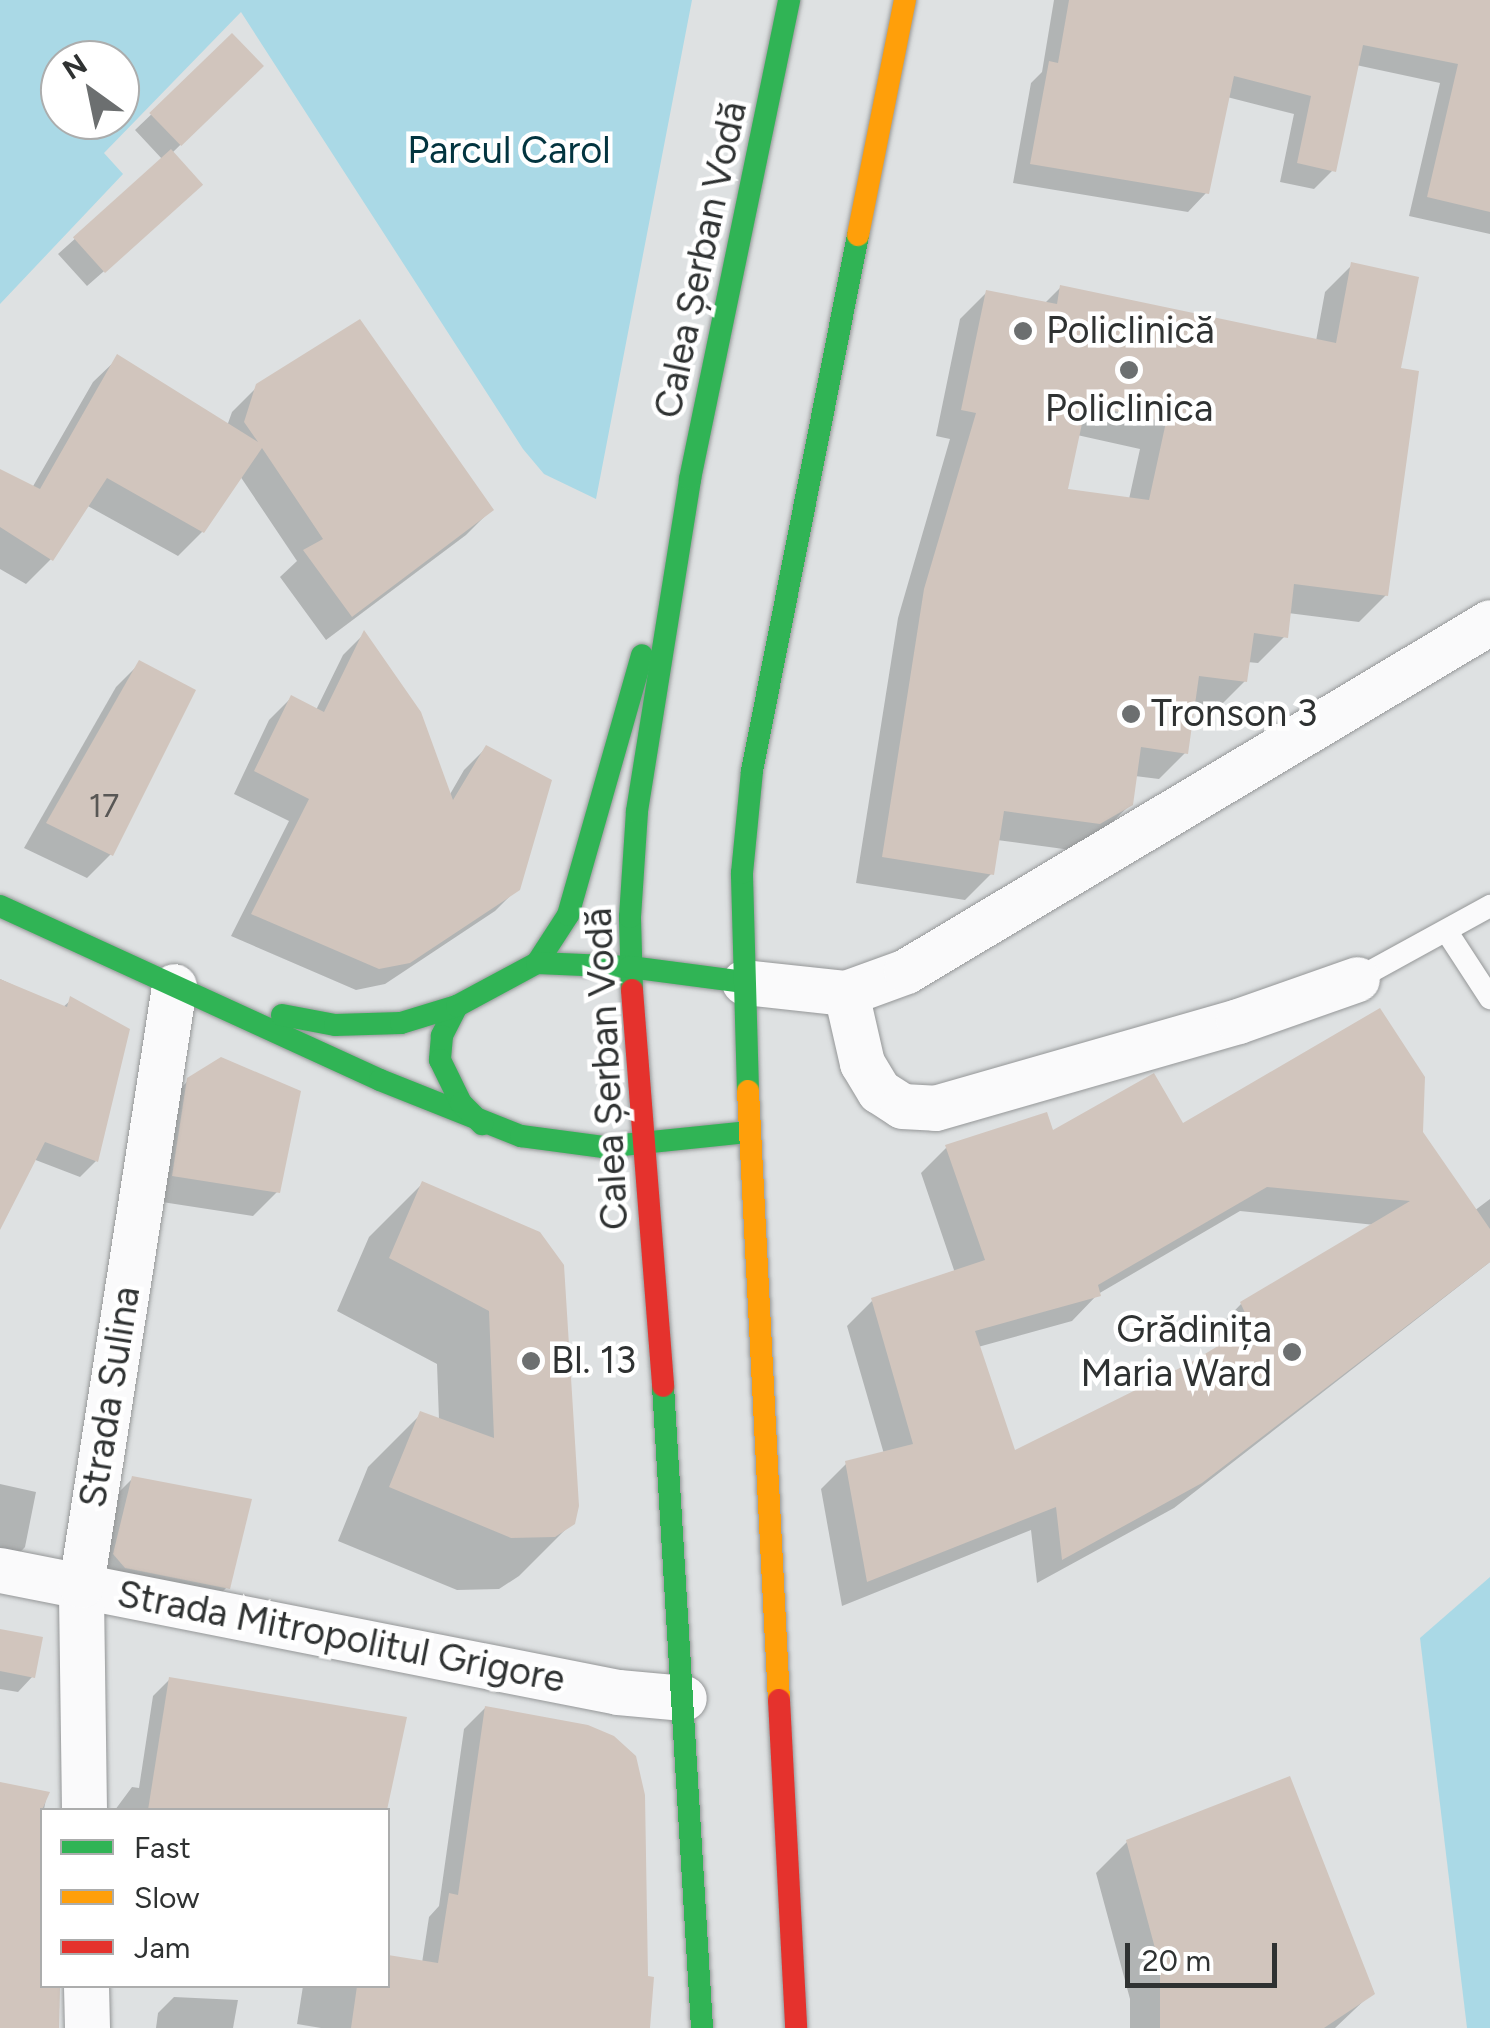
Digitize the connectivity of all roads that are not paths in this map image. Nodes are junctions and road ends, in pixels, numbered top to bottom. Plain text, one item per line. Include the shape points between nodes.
1 (790, 0) edge
2 (905, 0) edge
3 (690, 478) junction
4 (1482, 637) edge
5 (0, 906) edge
6 (1490, 906) edge
7 (1447, 932) junction
8 (538, 963) junction
9 (630, 967) junction
10 (1357, 978) joint
11 (744, 982) junction
12 (174, 986) junction
13 (846, 992) junction
14 (1490, 998) edge
15 (457, 1006) junction
16 (482, 1124) junction
17 (749, 1132) junction
18 (642, 1145) junction
19 (0, 1570) edge
20 (81, 1586) junction
21 (684, 1698) junction
22 (84, 1808) edge
23 (86, 1988) edge
24 (87, 2028) edge
25 (702, 2028) edge
26 (796, 2028) edge

1 - 3 main road, Calea Șerban Vodă
2 - 11 main road via 752,772 742,873
3 - 8 main road via 568,915
3 - 9 main road, Calea Șerban Vodă via 637,811
4 - 13 street via 957,944
5 - 12 main road
6 - 7 lane
7 - 10 lane
7 - 14 lane
8 - 9 main road
8 - 15 main road
9 - 11 main road
9 - 18 main road, Calea Șerban Vodă
10 - 13 street via 1238,1020 935,1108 902,1106 879,1091 862,1063
11 - 13 street
11 - 17 main road
12 - 15 main road via 335,1025 390,1025
12 - 16 main road
12 - 20 street, Strada Sulina
15 - 16 main road via 442,1036 440,1060 461,1103
16 - 18 main road via 562,1145
17 - 18 main road
17 - 26 main road
18 - 21 main road, Calea Șerban Vodă
19 - 20 street, Strada Mitropolitul Grigore
20 - 21 street, Strada Mitropolitul Grigore via 618,1692
20 - 22 street, Strada Sulina
21 - 25 main road, Calea Șerban Vodă
23 - 24 street

